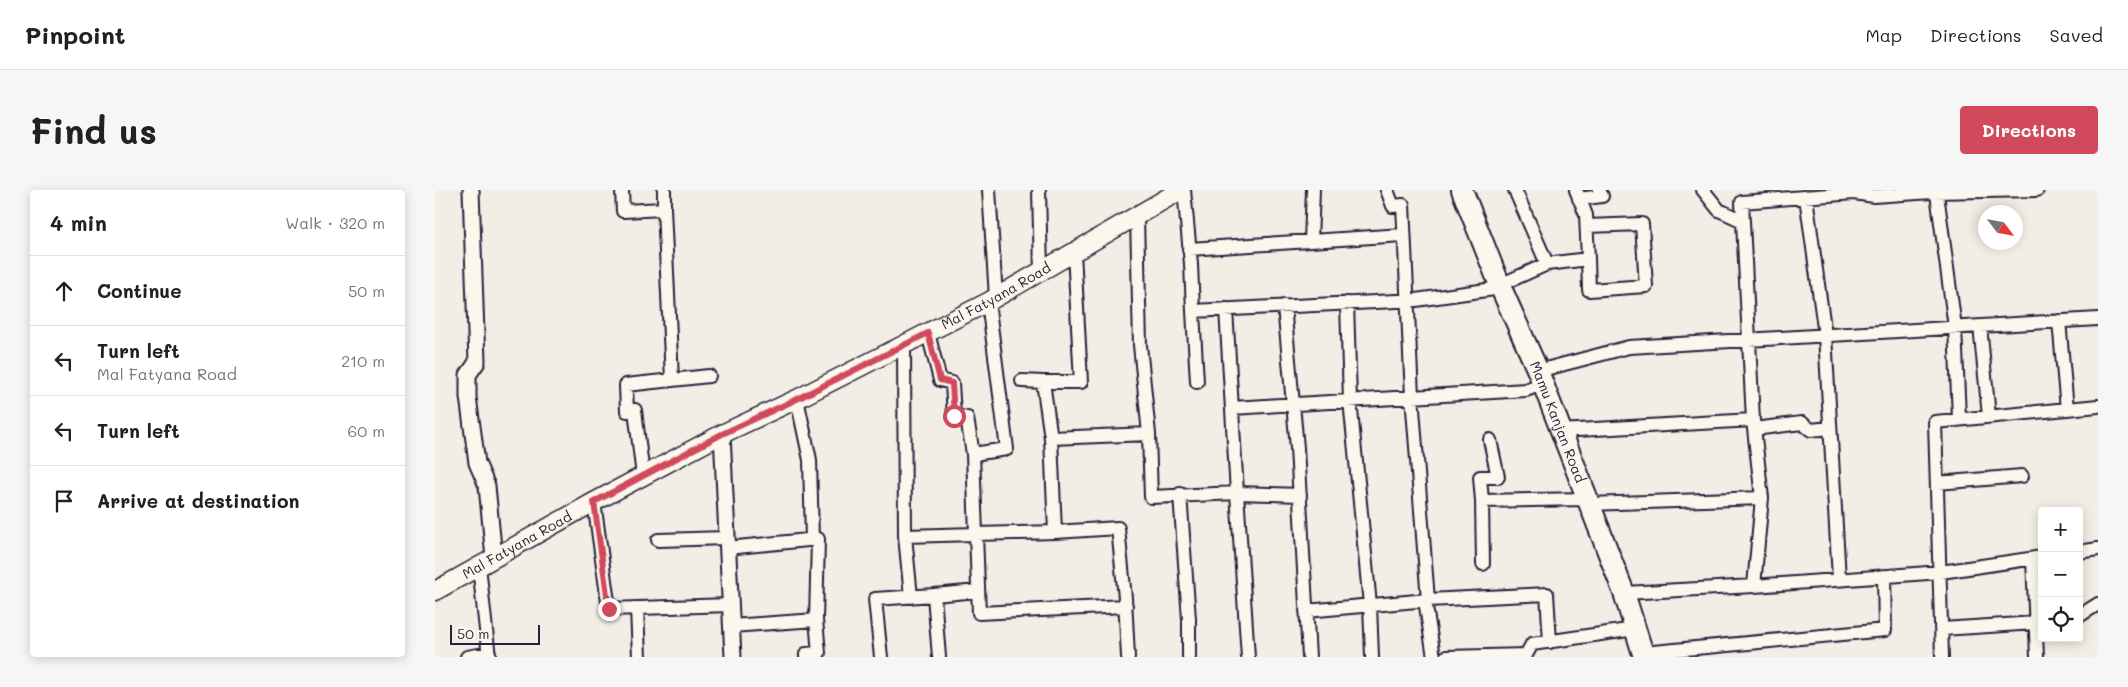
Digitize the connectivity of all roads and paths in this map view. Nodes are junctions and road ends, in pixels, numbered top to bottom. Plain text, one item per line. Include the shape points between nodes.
1 (471, 190) edge
2 (623, 190) edge
3 (664, 190) edge
4 (989, 190) edge
5 (1039, 190) edge
6 (1183, 190) edge
7 (1315, 190) edge
8 (1387, 190) edge
9 (1463, 190) edge
10 (1515, 190) edge
11 (1599, 190) edge
12 (1703, 190) edge
13 (2037, 190) edge
14 (1931, 191) edge
15 (1874, 193) edge
16 (1578, 194) edge
17 (1813, 195) edge
18 (664, 209) junction
19 (1137, 217) junction
20 (1743, 221) junction
21 (1587, 226) junction
22 (1403, 234) junction
23 (1311, 241) junction
24 (1189, 249) junction
25 (1074, 252) junction
26 (1588, 259) junction
27 (1547, 264) junction
28 (1041, 271) junction
29 (1500, 286) junction
30 (992, 299) junction
31 (1409, 300) junction
32 (1347, 303) junction
33 (1284, 306) junction
34 (1226, 309) junction
35 (1193, 311) junction
36 (2098, 319) edge
37 (2059, 321) junction
38 (1980, 326) junction
39 (1955, 327) junction
40 (928, 333) junction
41 (1825, 335) junction
42 (1749, 339) junction
43 (904, 345) junction
44 (709, 376) dead end
45 (1540, 378) junction
46 (672, 379) junction
47 (1022, 381) dead end
48 (1043, 382) junction
49 (1197, 382) dead end
50 (1412, 396) junction
51 (797, 399) junction
52 (1350, 400) junction
53 (1292, 403) junction
54 (2098, 406) edge
55 (1232, 408) junction
56 (2067, 409) junction
57 (1989, 416) junction
58 (1959, 418) junction
59 (1753, 424) junction
60 (1830, 428) junction
61 (1561, 431) junction
62 (722, 434) junction
63 (1149, 434) junction
64 (1051, 438) junction
65 (1490, 440) dead end
66 (973, 454) junction
67 (643, 476) junction
68 (2022, 476) dead end
69 (1937, 483) junction
70 (1237, 493) junction
71 (1180, 494) junction
72 (1300, 495) junction
73 (1761, 498) junction
74 (1482, 501) junction
75 (1588, 501) junction
76 (594, 502) junction
77 (1055, 532) junction
78 (977, 534) junction
79 (905, 536) junction
80 (812, 539) junction
81 (658, 540) dead end
82 (727, 543) junction
83 (2098, 550) edge
84 (2083, 552) edge
85 (2037, 558) edge
86 (487, 562) junction
87 (1483, 564) dead end
88 (1941, 572) junction
89 (1884, 576) junction
90 (1839, 579) junction
91 (1754, 586) junction
92 (435, 591) edge
93 (978, 591) junction
94 (1624, 594) junction
95 (934, 595) junction
96 (911, 596) junction
97 (1427, 600) junction
98 (2098, 604) edge
99 (729, 605) junction
100 (1370, 605) junction
101 (1126, 606) junction
102 (637, 608) junction
103 (1306, 611) junction
104 (2083, 613) edge
105 (816, 620) junction
106 (2036, 623) junction
107 (731, 626) junction
108 (1635, 629) junction
109 (1942, 629) junction
110 (1551, 642) junction
111 (489, 655) edge
112 (1644, 655) edge
113 (467, 657) edge
114 (639, 657) edge
115 (733, 657) edge
116 (806, 657) edge
117 (881, 657) edge
118 (939, 657) edge
119 (1128, 657) edge
120 (1189, 657) edge
121 (1248, 657) edge
122 (1309, 657) edge
123 (1372, 657) edge
124 (1434, 657) edge
125 (1446, 657) edge
126 (1943, 657) edge
127 (2037, 657) edge

1 - 86 street via 477,362 468,375 468,397 477,463 487,486
2 - 18 street via 623,210
3 - 18 street
4 - 30 street
5 - 28 street
6 - 19 main road, Mal Fatyana Road
6 - 24 street
7 - 23 street
8 - 22 street via 1393,206 1403,205
9 - 29 main road, Mamu Kanjan Road
10 - 27 street
11 - 16 street via 1602,196
12 - 20 street via 1719,210
13 - 14 street
14 - 15 street
14 - 39 street via 1937,194
15 - 17 street
16 - 21 street
17 - 20 street via 1742,202
17 - 41 street
18 - 46 street
19 - 25 main road, Mal Fatyana Road
19 - 63 street via 1140,345
20 - 42 street
21 - 26 street
21 - 26 street via 1642,224 1646,286 1589,290
22 - 23 street
22 - 31 street
23 - 24 street
24 - 35 street
25 - 28 main road, Mal Fatyana Road
25 - 48 street via 1081,382
26 - 27 street
27 - 29 street
28 - 30 main road, Mal Fatyana Road
29 - 31 street
29 - 45 main road, Mamu Kanjan Road
30 - 40 main road, Mal Fatyana Road
30 - 66 street via 1007,450
31 - 32 street
31 - 50 street
32 - 33 street
32 - 52 street
33 - 34 street
33 - 53 street
34 - 35 street
34 - 55 street
35 - 49 street
36 - 37 street
37 - 38 street
37 - 56 street
38 - 39 street
38 - 57 street
39 - 41 street
39 - 58 street
40 - 43 main road, Mal Fatyana Road
40 - 66 street via 940,380 952,383 954,416 967,418
41 - 42 street
41 - 60 street
42 - 45 street via 1629,347
42 - 59 street
43 - 51 main road, Mal Fatyana Road
43 - 79 street
44 - 46 street
45 - 50 street via 1526,390
45 - 61 main road, Mamu Kanjan Road
46 - 67 street via 626,385 627,411 635,410
47 - 48 street
48 - 64 street
50 - 52 street
50 - 97 street
51 - 62 main road, Mal Fatyana Road
51 - 80 street via 810,460
52 - 53 street
52 - 100 street
53 - 55 street
53 - 72 street
54 - 56 street
55 - 70 street
56 - 57 street
57 - 58 street
58 - 69 street via 1935,422
59 - 60 street via 1802,423 1811,430
59 - 61 street
59 - 73 street
60 - 90 street
61 - 75 main road, Mamu Kanjan Road
62 - 67 main road, Mal Fatyana Road
62 - 82 street
63 - 64 street
63 - 71 street via 1151,496
64 - 77 street
65 - 74 street via 1498,477 1481,477
66 - 78 street
67 - 76 main road, Mal Fatyana Road
68 - 69 street
69 - 88 street
70 - 71 street
70 - 72 street
70 - 121 street
71 - 120 street
72 - 103 street
73 - 75 street
73 - 91 street
74 - 75 street
74 - 87 street
75 - 94 main road, Mamu Kanjan Road
76 - 86 main road, Mal Fatyana Road
76 - 102 street via 609,609
77 - 78 street
77 - 101 street via 1118,528
78 - 79 street
78 - 93 street
79 - 96 street
80 - 82 street
80 - 105 street via 818,539
81 - 82 street
82 - 99 street
83 - 84 street
85 - 88 street
85 - 106 street
86 - 92 main road, Mal Fatyana Road
86 - 111 street
88 - 89 street
88 - 109 street
89 - 90 street
89 - 112 street via 1885,630
90 - 91 street
91 - 94 street
93 - 95 street
93 - 101 street via 979,613
94 - 108 main road, Mamu Kanjan Road
95 - 96 street
95 - 118 street
96 - 117 street via 875,599
97 - 100 street
97 - 110 street via 1547,594
97 - 124 street
98 - 104 street
99 - 102 street
99 - 107 street
100 - 103 street
100 - 123 street
101 - 119 street
102 - 114 street
103 - 122 street
105 - 107 street
105 - 116 street via 819,653 806,654
106 - 109 street
106 - 127 street
107 - 115 street
108 - 110 street
108 - 112 main road, Mamu Kanjan Road
109 - 126 street
110 - 125 street via 1532,644 1526,655
111 - 113 street

